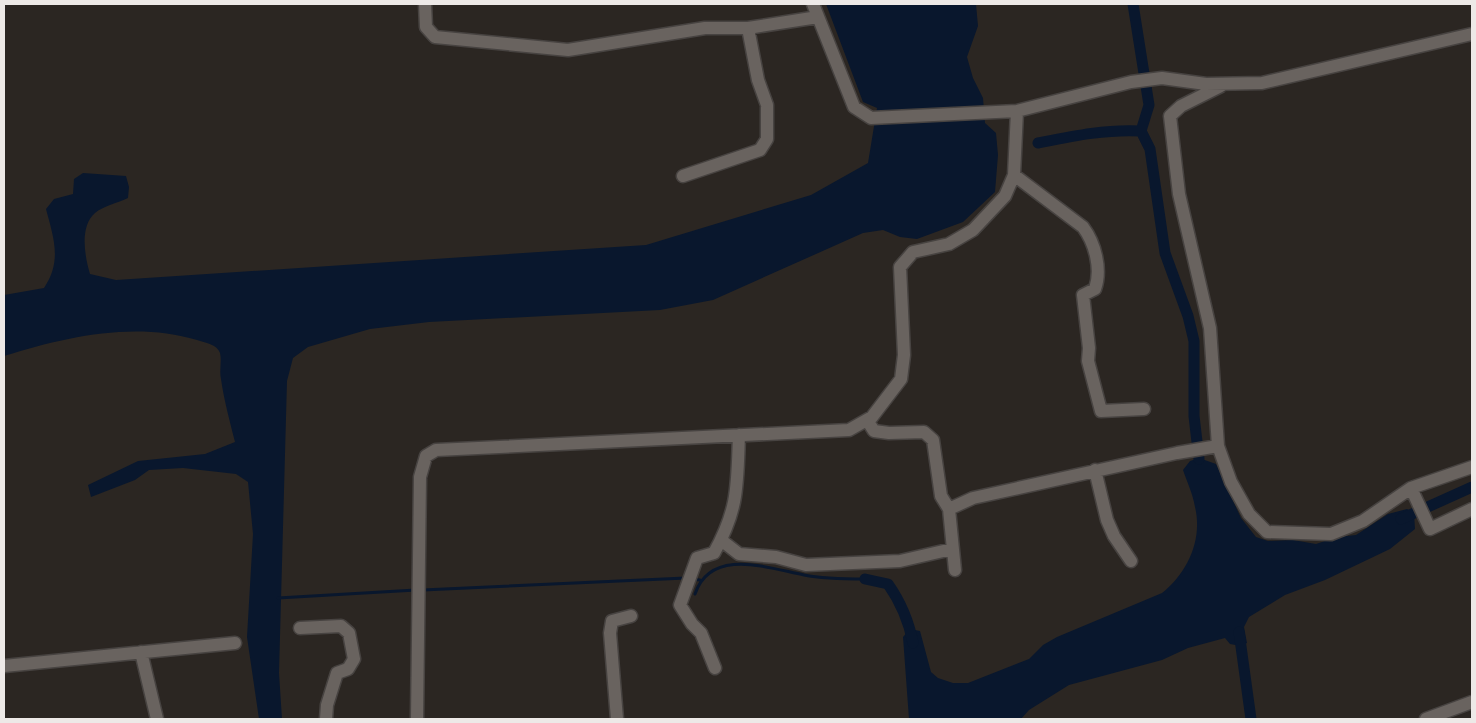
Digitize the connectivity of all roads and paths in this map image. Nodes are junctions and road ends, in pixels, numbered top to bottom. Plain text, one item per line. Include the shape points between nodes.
1 (425, 4) edge
2 (813, 4) edge
3 (818, 17) junction
4 (748, 28) junction
5 (1472, 34) edge
6 (1225, 84) junction
7 (1017, 111) junction
8 (1014, 175) junction
9 (683, 176) dead end
10 (1144, 409) dead end
11 (867, 420) junction
12 (739, 435) junction
13 (1218, 446) junction
14 (1472, 467) edge
15 (1095, 470) junction
16 (1411, 489) junction
17 (1472, 509) edge
18 (948, 510) junction
19 (721, 540) junction
20 (952, 550) junction
21 (1131, 561) dead end
22 (955, 570) dead end
23 (631, 616) dead end
24 (300, 628) dead end
25 (235, 643) dead end
26 (140, 652) junction
27 (4, 666) edge
28 (715, 668) dead end
29 (1472, 702) edge
30 (156, 719) edge
31 (326, 719) edge
32 (417, 719) edge
33 (617, 719) edge
34 (1426, 719) edge

1 - 4 street via 426,27 435,37 568,50 705,28
2 - 3 street
3 - 4 street
3 - 7 street via 854,106 871,118
4 - 9 street via 758,80 768,105 768,139 760,150
5 - 6 street via 1262,83
6 - 7 street via 1162,78 1131,82
6 - 13 street via 1181,106 1170,116 1179,194 1210,328
7 - 8 street
8 - 10 street via 1083,227 1091,237 1100,276 1095,289 1083,294 1088,362 1101,411
8 - 11 street via 1005,196 973,230 949,244 913,252 900,267 904,355 901,378
11 - 12 street via 849,430
11 - 18 street via 874,431 924,432 933,440 940,496
12 - 19 street via 737,492 732,516
12 - 32 street via 436,450 426,456 420,477
13 - 15 street
13 - 16 street via 1249,514 1267,532 1331,534 1364,521
14 - 16 street
15 - 18 street via 973,498
15 - 21 street via 1106,520
16 - 17 street via 1430,529
18 - 20 street
19 - 20 street via 739,554 776,556 806,564 900,561
19 - 28 street via 714,553 697,558 680,605 702,633
20 - 22 street
23 - 33 street via 612,621 610,633
24 - 31 street via 341,626 349,633 354,659 348,669 337,674
25 - 26 street
26 - 27 street
26 - 30 street
29 - 34 street

